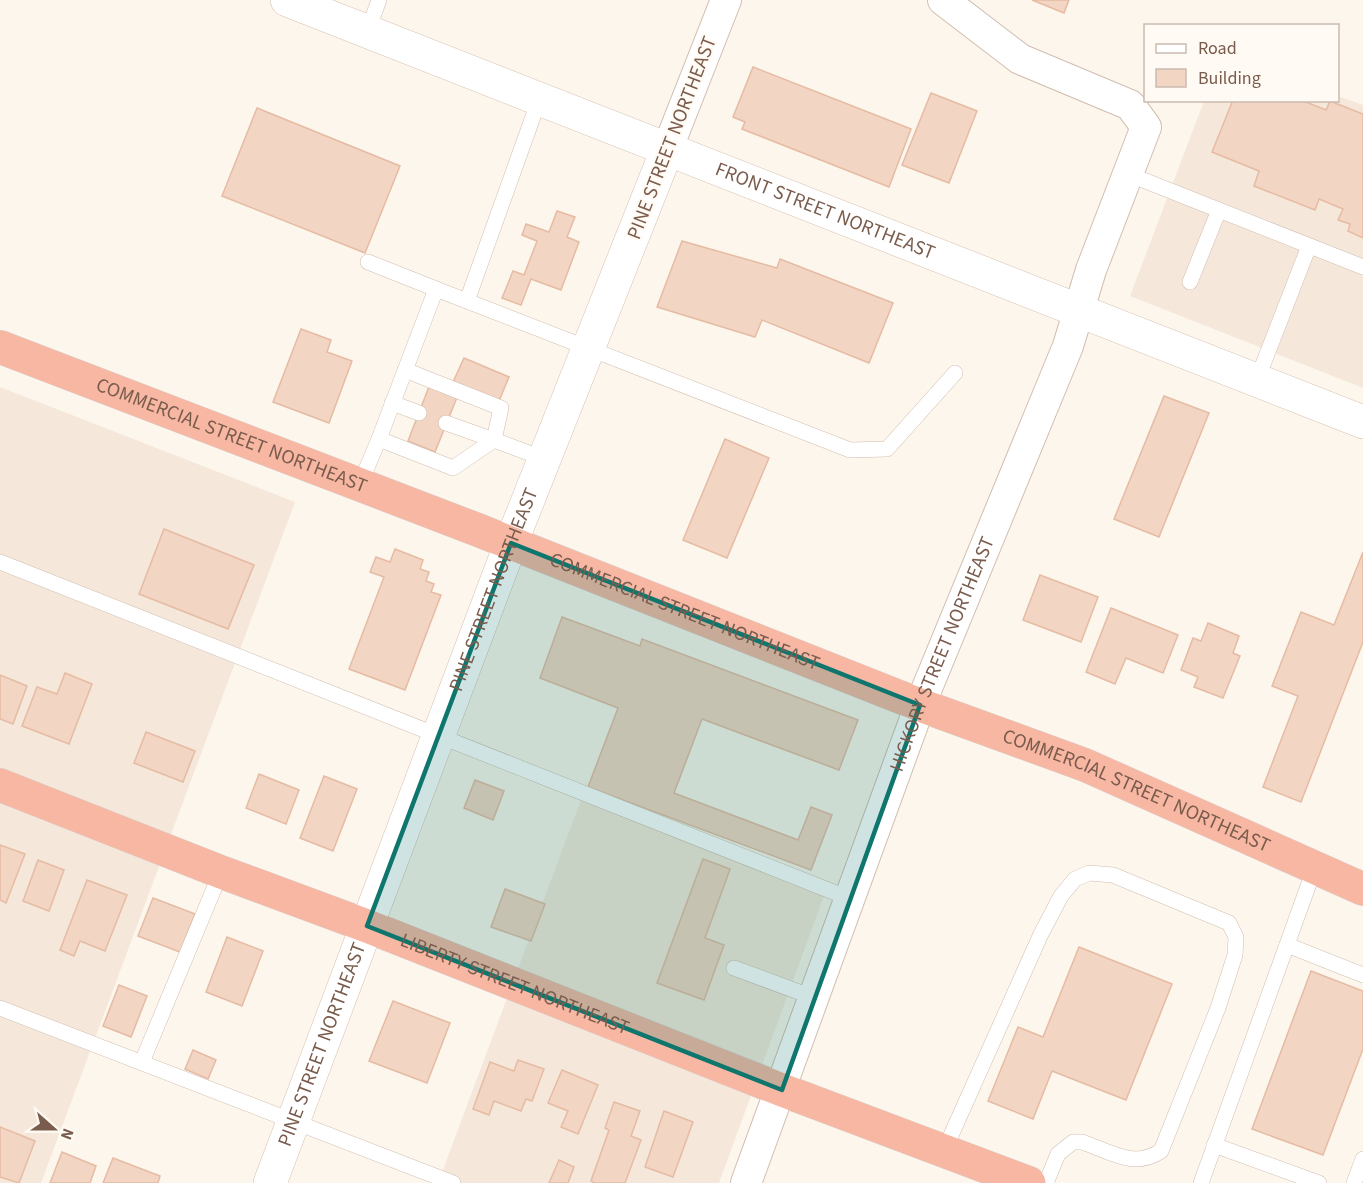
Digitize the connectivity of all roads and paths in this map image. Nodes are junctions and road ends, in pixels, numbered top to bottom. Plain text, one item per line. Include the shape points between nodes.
1 (287, 0) edge
2 (379, 0) edge
3 (726, 0) edge
4 (943, 0) edge
5 (367, 33) junction
6 (539, 100) junction
7 (667, 150) junction
8 (1128, 174) junction
9 (1219, 210) junction
10 (1309, 246) junction
11 (368, 262) dead end
12 (1363, 267) edge
13 (1190, 282) dead end
14 (436, 289) junction
15 (467, 301) junction
16 (1079, 310) junction
17 (0, 347) edge
18 (590, 348) junction
19 (405, 370) junction
20 (955, 373) dead end
21 (1257, 380) junction
22 (392, 403) junction
23 (419, 413) dead end
24 (1363, 422) edge
25 (446, 423) dead end
26 (379, 439) junction
27 (494, 440) junction
28 (545, 459) junction
29 (360, 484) junction
30 (511, 543) junction
31 (0, 562) edge
32 (920, 705) junction
33 (439, 735) junction
34 (0, 785) edge
35 (1315, 867) junction
36 (221, 872) junction
37 (1363, 889) edge
38 (851, 899) junction
39 (367, 926) junction
40 (1287, 945) junction
41 (734, 968) dead end
42 (1363, 975) edge
43 (815, 998) junction
44 (0, 1008) edge
45 (142, 1062) junction
46 (782, 1090) junction
47 (293, 1120) junction
48 (1214, 1145) junction
49 (944, 1151) junction
50 (1363, 1159) edge
51 (270, 1183) edge
52 (453, 1183) edge
53 (746, 1183) edge
54 (1029, 1183) edge
55 (1046, 1183) edge
56 (1201, 1183) edge
57 (1319, 1183) edge
58 (1353, 1183) edge

1 - 5 street, FRONT STREET NORTHEAST
2 - 5 lane
3 - 7 street, PINE STREET NORTHEAST
4 - 8 street, HICKORY STREET NORTHEAST via 1020,58 1130,105 1146,128
5 - 6 street, FRONT STREET NORTHEAST
6 - 7 street, FRONT STREET NORTHEAST
6 - 15 lane
7 - 16 street, FRONT STREET NORTHEAST
7 - 18 street, PINE STREET NORTHEAST
8 - 9 lane
8 - 16 street, HICKORY STREET NORTHEAST
9 - 10 lane
9 - 13 lane
10 - 12 lane
10 - 21 lane
11 - 14 lane
14 - 15 lane
14 - 19 lane
15 - 18 lane
16 - 21 street, FRONT STREET NORTHEAST
16 - 32 street, HICKORY STREET NORTHEAST via 1068,346
17 - 29 highway, COMMERCIAL STREET NORTHEAST
18 - 20 lane via 850,450 887,449
18 - 28 street, PINE STREET NORTHEAST
19 - 22 lane
19 - 27 lane via 501,408
21 - 24 street, FRONT STREET NORTHEAST
22 - 23 lane
22 - 26 lane
25 - 27 lane
26 - 27 lane via 453,468
26 - 29 lane
27 - 28 lane
28 - 30 street, PINE STREET NORTHEAST
29 - 30 highway, COMMERCIAL STREET NORTHEAST
30 - 32 highway, COMMERCIAL STREET NORTHEAST
30 - 33 street, PINE STREET NORTHEAST
31 - 33 lane
32 - 35 highway, COMMERCIAL STREET NORTHEAST via 1085,765
32 - 38 street, HICKORY STREET NORTHEAST
33 - 38 lane
33 - 39 street, PINE STREET NORTHEAST
34 - 36 highway, LIBERTY STREET NORTHEAST
35 - 37 highway, COMMERCIAL STREET NORTHEAST
35 - 40 lane
36 - 39 highway, LIBERTY STREET NORTHEAST
36 - 45 lane
38 - 43 street, HICKORY STREET NORTHEAST
39 - 46 highway, LIBERTY STREET NORTHEAST
39 - 47 street, PINE STREET NORTHEAST
40 - 42 lane
40 - 48 lane
41 - 43 lane
43 - 46 street, HICKORY STREET NORTHEAST
44 - 45 lane
45 - 47 lane
46 - 49 highway, LIBERTY STREET NORTHEAST
46 - 53 street, HICKORY STREET NORTHEAST
47 - 51 street, PINE STREET NORTHEAST
47 - 52 lane
48 - 56 lane
48 - 57 lane
49 - 54 highway, LIBERTY STREET NORTHEAST
49 - 55 lane via 1041,934 1075,879 1089,873 1113,875 1228,923 1236,937 1235,955 1161,1151 1149,1159 1133,1161 1073,1142 1058,1154
50 - 58 lane

